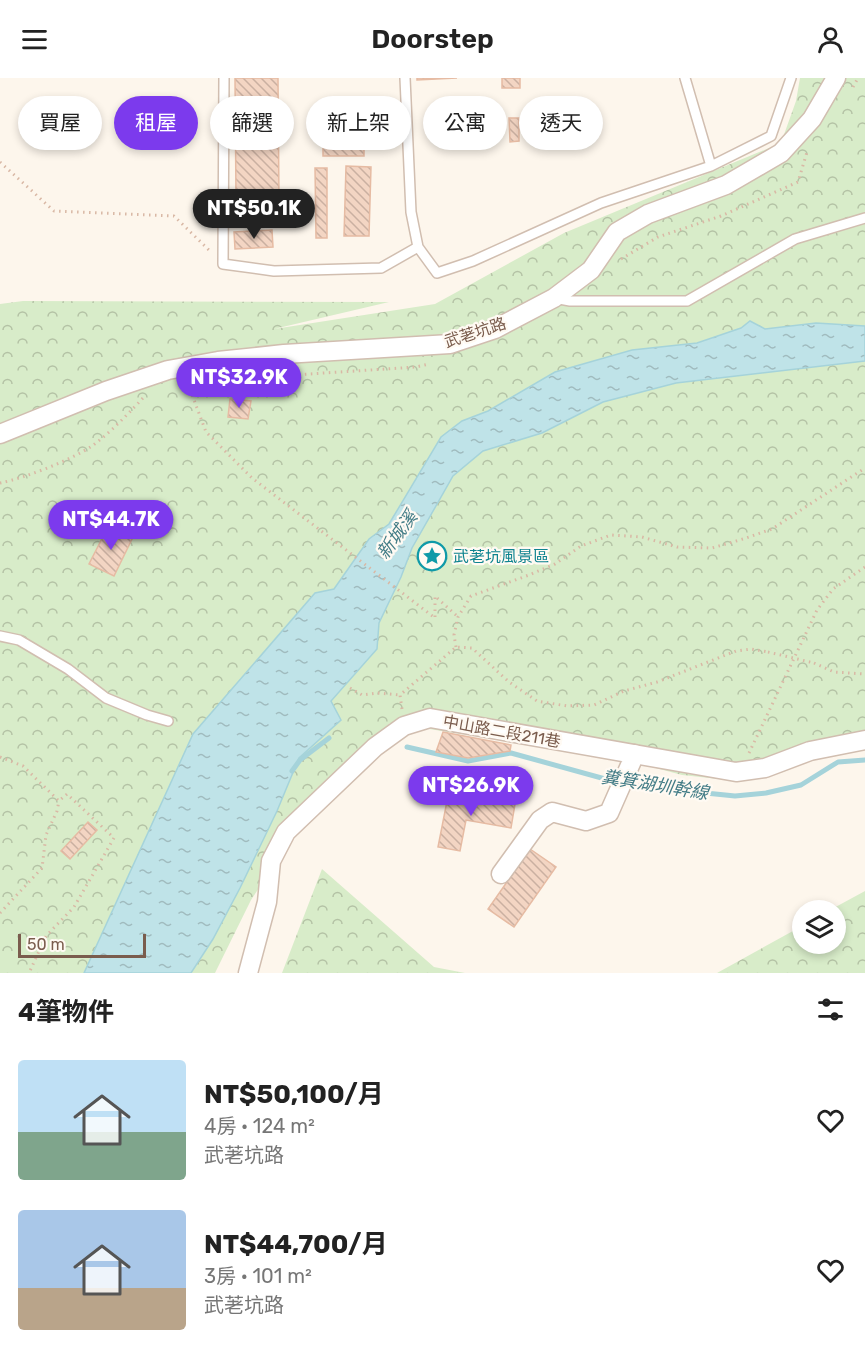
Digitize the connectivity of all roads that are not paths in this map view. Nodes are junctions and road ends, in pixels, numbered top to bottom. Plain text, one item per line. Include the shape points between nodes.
1 (224, 78) edge
2 (405, 78) edge
3 (685, 78) edge
4 (791, 78) edge
5 (836, 78) edge
6 (711, 166) junction
7 (865, 218) edge
8 (418, 247) junction
9 (554, 298) junction
10 (0, 434) edge
11 (0, 636) edge
12 (168, 721) dead end
13 (865, 740) edge
14 (628, 769) junction
15 (501, 874) dead end
16 (248, 973) edge

1 - 8 lane via 224,264 274,271 381,268
2 - 8 lane via 411,212
3 - 6 lane
4 - 6 lane via 771,136
5 - 9 street, 武荖坑路 via 812,119 781,153 726,185 648,214 618,232 591,270
6 - 8 lane via 601,203 473,261 437,273
7 - 9 lane via 795,239 687,301
9 - 10 street, 武荖坑路 via 495,328 450,344 284,354 168,370 106,390
11 - 12 lane via 19,640 68,669 106,698
13 - 14 street, 中山路二段211巷 via 810,751 765,768 736,772
14 - 15 street via 609,813 586,821 552,812 540,820
14 - 16 street, 中山路二段211巷 via 430,718 404,726 375,747 286,832 271,861 267,902

